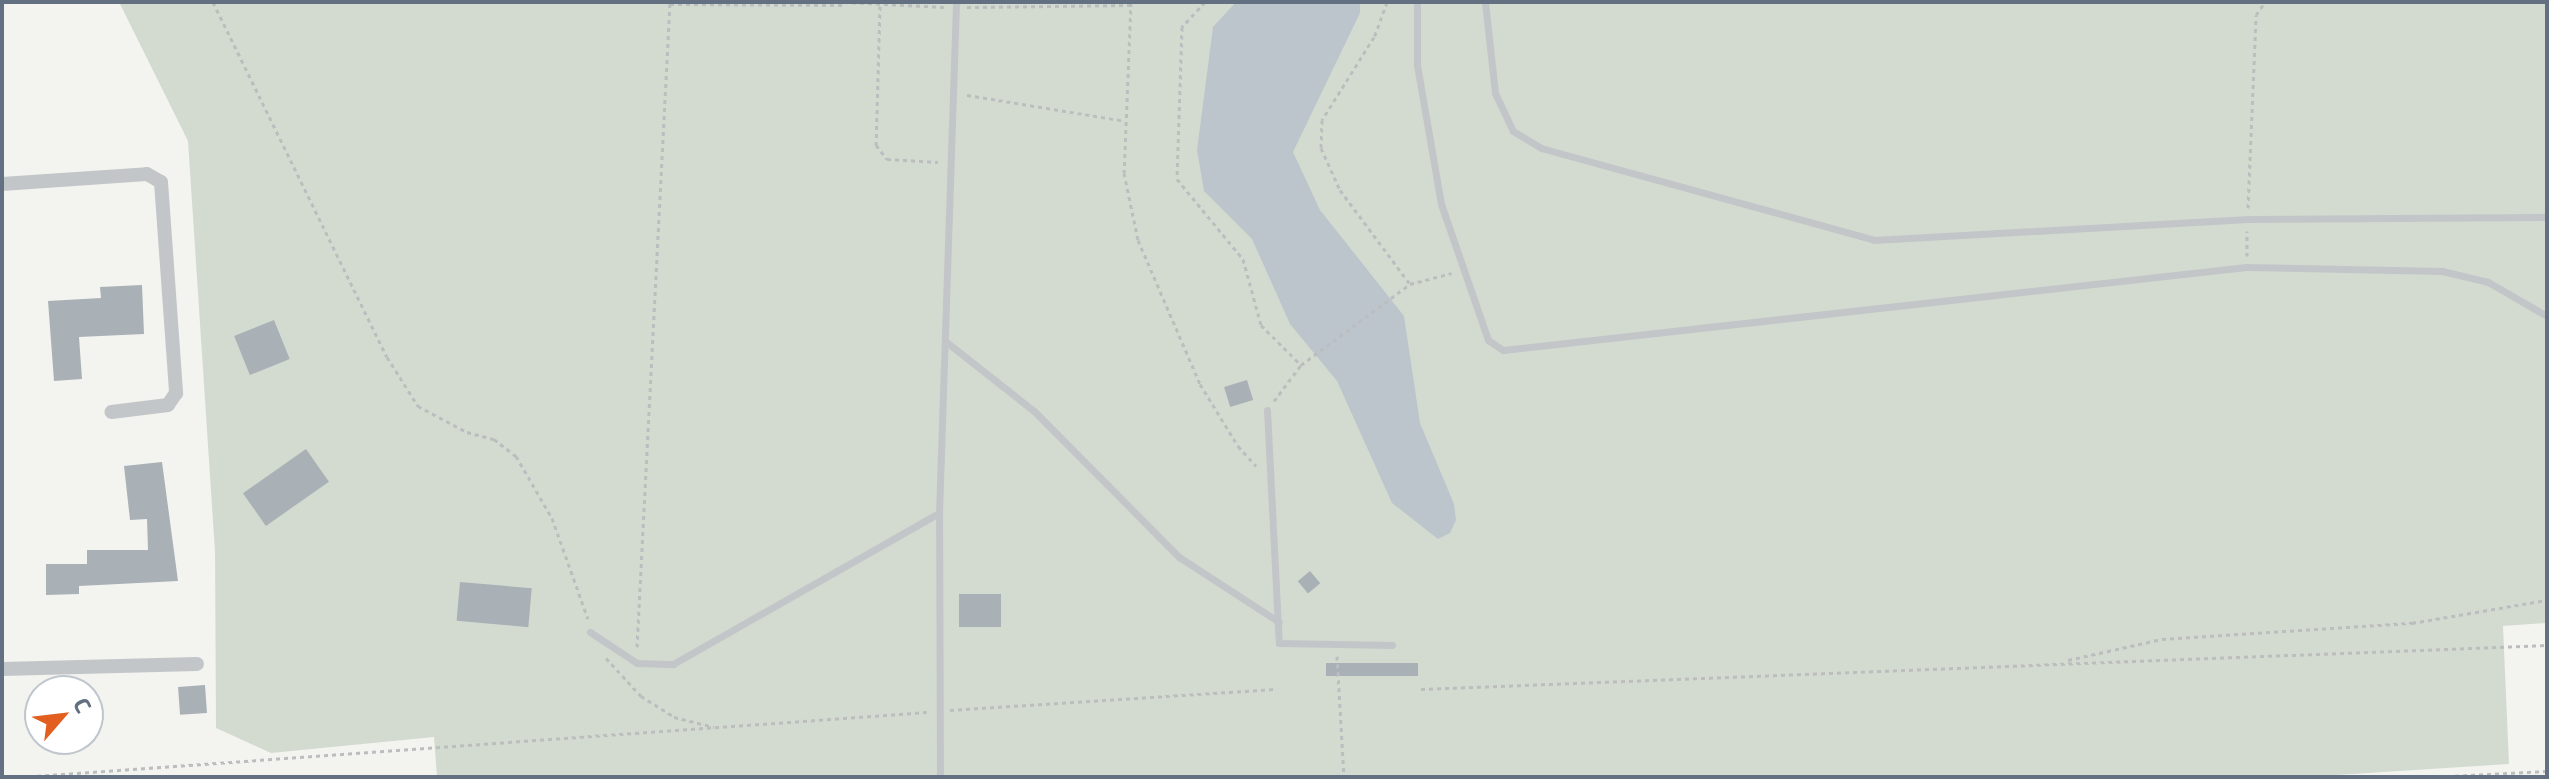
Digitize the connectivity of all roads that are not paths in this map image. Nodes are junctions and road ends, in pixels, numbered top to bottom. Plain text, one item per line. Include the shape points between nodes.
1 (1417, 2) edge
2 (1485, 2) edge
3 (956, 5) edge
4 (2, 184) edge
5 (2547, 217) edge
6 (2547, 316) edge
7 (945, 341) junction
8 (1267, 410) road end
9 (111, 412) dead end
10 (939, 513) junction
11 (1279, 622) junction
12 (590, 632) road end
13 (1392, 645) dead end
14 (197, 664) dead end
15 (2, 669) edge
16 (940, 777) edge

1 - 6 lane via 1417,65 1441,204 1488,340 1503,350 2246,267 2442,271 2488,282
2 - 5 lane via 1495,93 1513,131 1541,148 1874,240 2248,219
3 - 7 lane
4 - 9 street via 147,174 161,182 176,393 168,405
7 - 10 lane
7 - 11 lane via 1034,411 1179,557
8 - 11 lane
10 - 12 lane via 673,664 637,663
10 - 16 lane
11 - 13 lane via 1279,643
14 - 15 street

